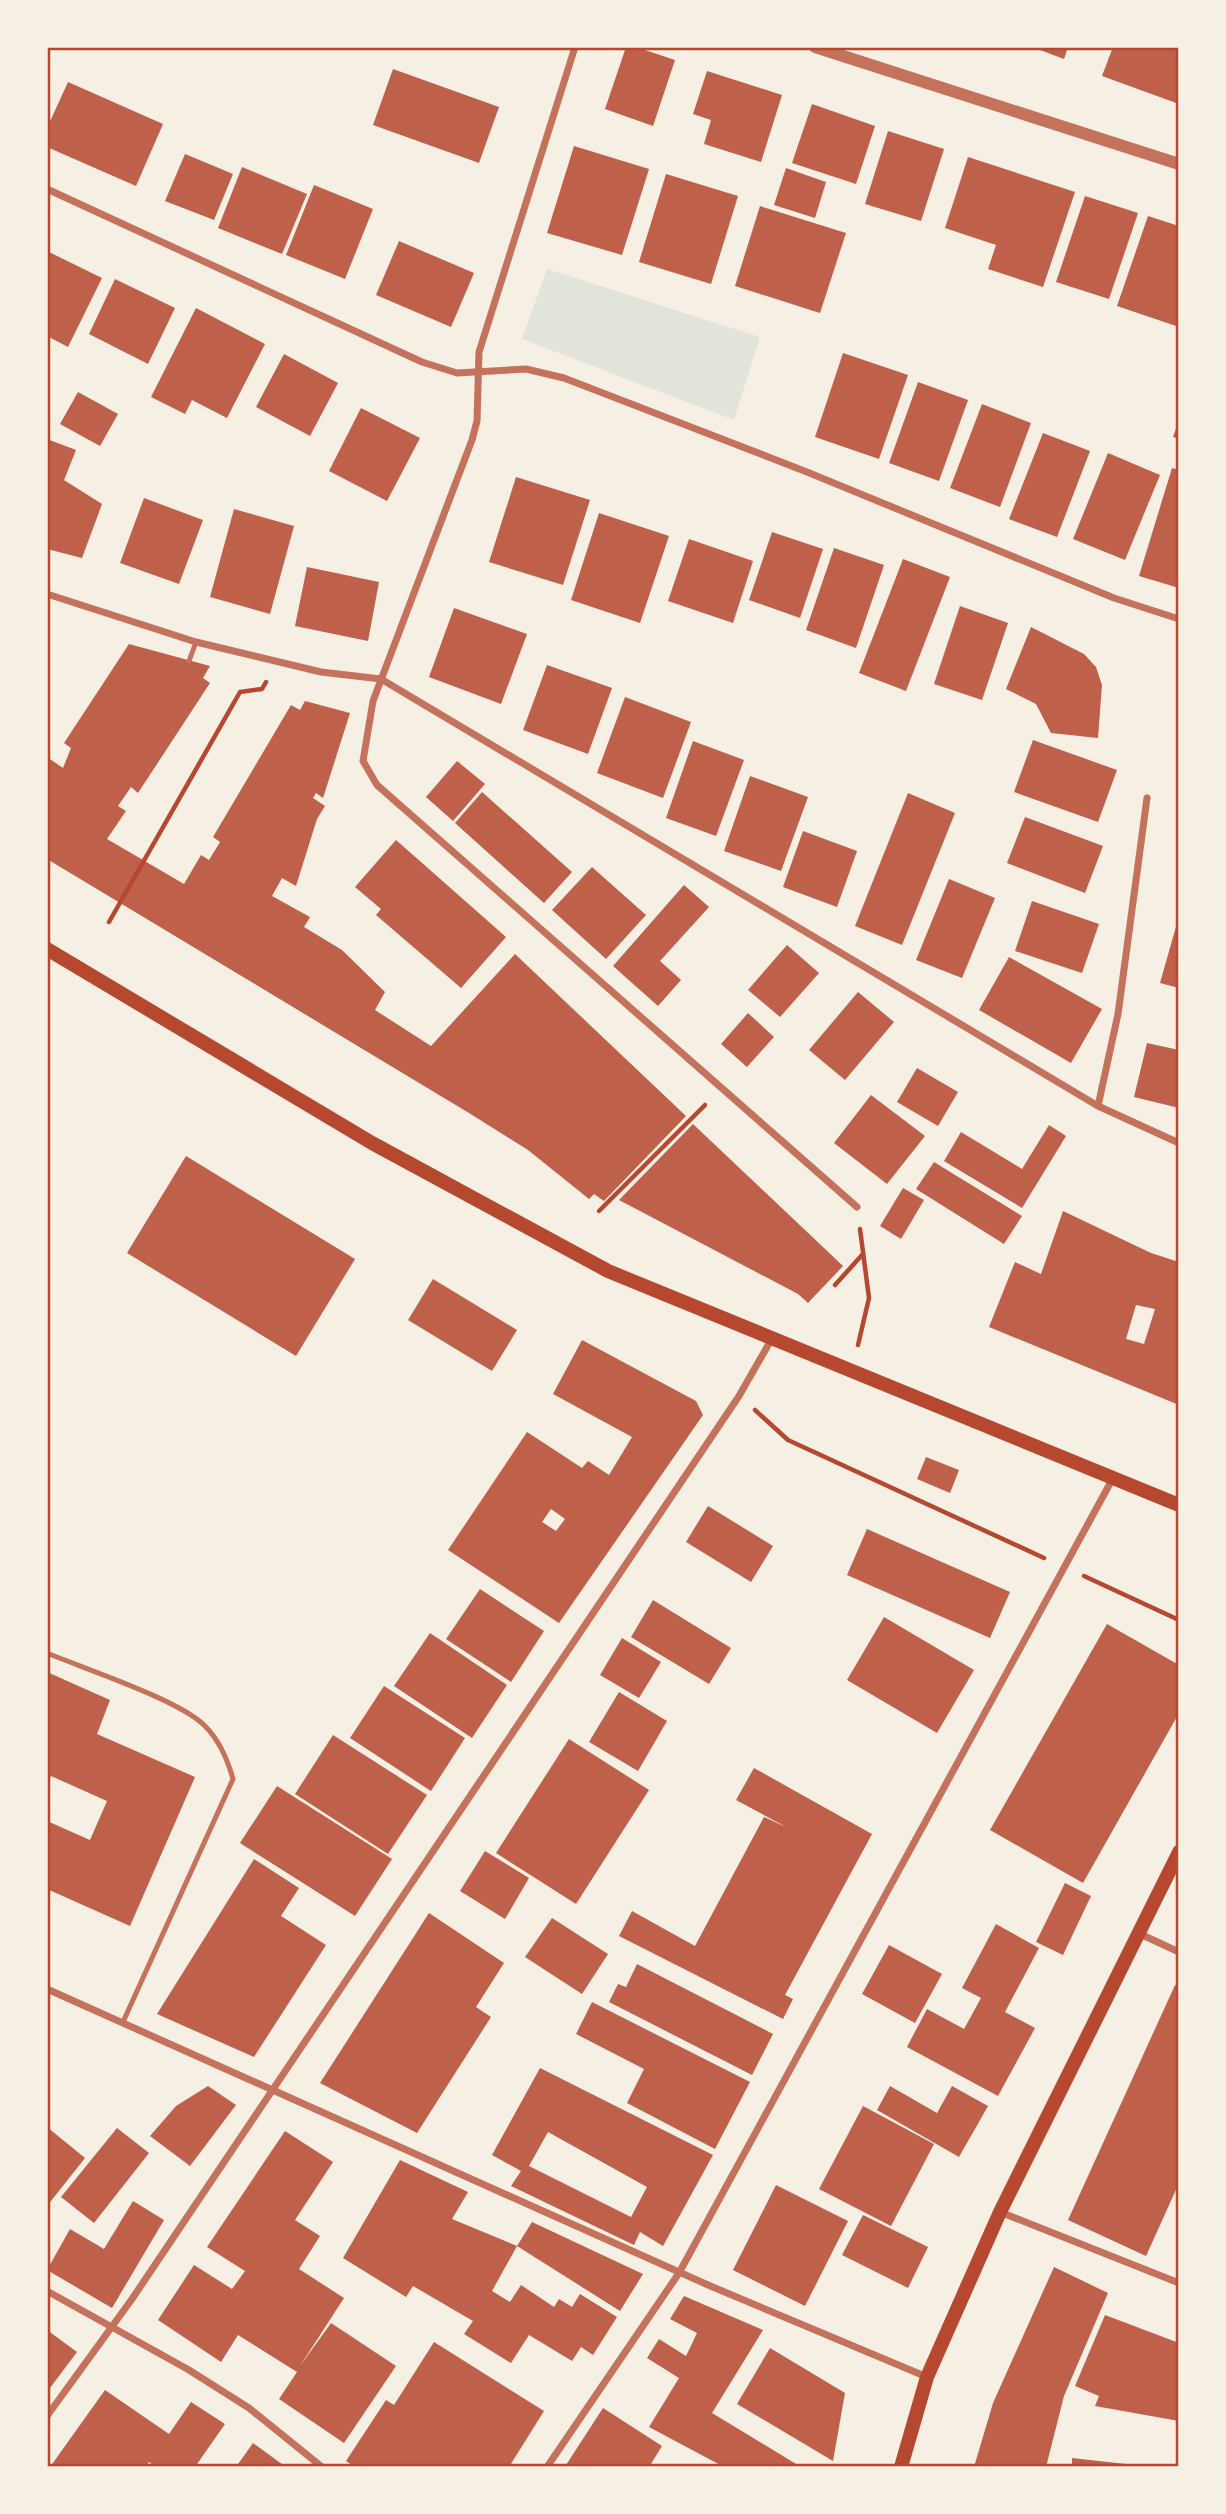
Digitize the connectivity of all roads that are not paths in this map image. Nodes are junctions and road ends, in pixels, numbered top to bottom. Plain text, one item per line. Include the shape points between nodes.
1 (575, 47) edge
2 (815, 47) edge
3 (1179, 164) edge
4 (47, 189) edge
5 (476, 374) junction
6 (47, 594) edge
7 (1179, 618) edge
8 (196, 642) junction
9 (189, 661) dead end
10 (381, 679) junction
11 (1147, 798) dead end
12 (47, 949) edge
13 (1098, 1106) junction
14 (1179, 1143) edge
15 (857, 1208) dead end
16 (771, 1340) junction
17 (1113, 1476) junction
18 (1179, 1505) edge
19 (47, 1653) edge
20 (1179, 1852) edge
21 (1136, 1933) junction
22 (1179, 1952) edge
23 (47, 1989) edge
24 (123, 2022) junction
25 (274, 2091) junction
26 (1000, 2212) junction
27 (679, 2273) junction
28 (1179, 2283) edge
29 (47, 2291) edge
30 (112, 2329) junction
31 (927, 2377) junction
32 (47, 2416) edge
33 (322, 2467) edge
34 (547, 2467) edge
35 (901, 2467) edge

1 - 5 street via 484,334
2 - 3 street
4 - 5 street via 422,362
5 - 7 street via 526,369 564,378 1114,598
5 - 10 street via 477,421 472,440
6 - 8 street
8 - 9 lane
8 - 10 street via 321,673
10 - 13 street
10 - 15 street via 363,761 377,785
11 - 13 street via 1118,1014
12 - 16 main road via 372,1143 528,1230 608,1271
13 - 14 street
16 - 17 main road
16 - 25 street via 739,1396
17 - 18 main road
17 - 27 street
19 - 24 lane via 183,1710 206,1727 228,1761 233,1779
20 - 21 main road
21 - 22 street
21 - 26 main road
23 - 24 street
24 - 25 street
25 - 27 street
25 - 30 street
26 - 28 street
26 - 31 main road
27 - 31 street
27 - 34 street
29 - 30 street
30 - 32 street
30 - 33 street via 249,2408
31 - 35 main road

